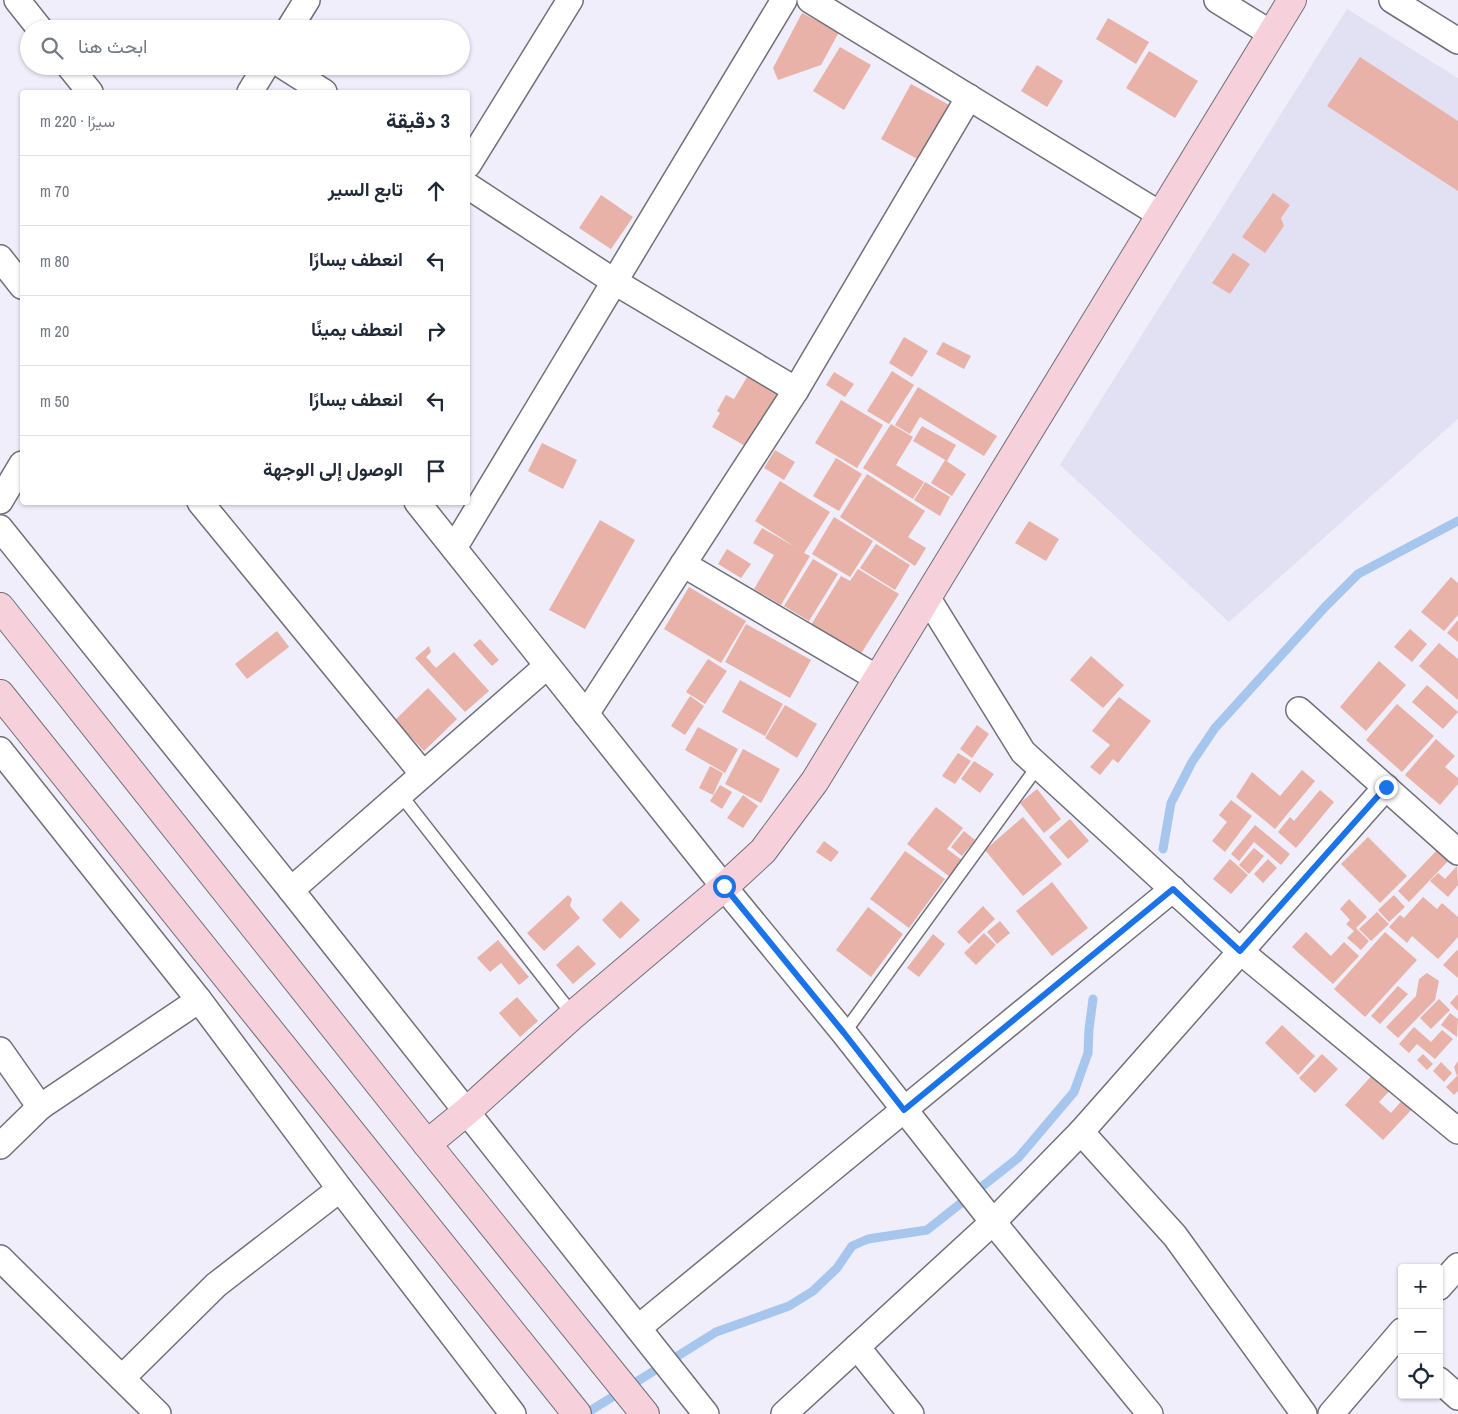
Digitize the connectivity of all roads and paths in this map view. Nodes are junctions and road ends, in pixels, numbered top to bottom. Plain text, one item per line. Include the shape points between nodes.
1 (17, 0) edge
2 (307, 0) edge
3 (570, 0) edge
4 (784, 0) edge
5 (810, 0) edge
6 (1217, 0) edge
7 (1292, 0) edge
8 (1392, 0) edge
9 (837, 7) edge
10 (33, 20) edge
11 (295, 20) edge
12 (1272, 34) junction
13 (1458, 41) edge
14 (76, 75) edge
15 (260, 75) edge
16 (297, 75) edge
17 (88, 90) edge
18 (251, 90) edge
19 (321, 90) edge
20 (969, 97) junction
21 (470, 162) edge
22 (470, 187) edge
23 (1161, 215) junction
24 (0, 258) edge
25 (615, 282) junction
26 (20, 283) edge
27 (796, 390) junction
28 (20, 467) edge
29 (0, 501) edge
30 (202, 505) edge
31 (419, 505) edge
32 (0, 528) edge
33 (454, 548) junction
34 (683, 564) junction
35 (926, 597) junction
36 (0, 607) edge
37 (547, 666) junction
38 (876, 678) junction
39 (0, 694) edge
40 (1299, 710) dead end
41 (586, 714) junction
42 (0, 750) edge
43 (1038, 766) junction
44 (423, 774) junction
45 (1386, 787) junction
46 (400, 794) junction
47 (1458, 852) edge
48 (724, 886) junction
49 (1173, 889) junction
50 (290, 890) junction
51 (1240, 951) junction
52 (199, 1000) junction
53 (573, 1015) junction
54 (844, 1033) junction
55 (0, 1050) edge
56 (40, 1107) junction
57 (904, 1110) junction
58 (466, 1112) junction
59 (1458, 1131) edge
60 (1081, 1132) junction
61 (427, 1144) junction
62 (0, 1146) edge
63 (340, 1189) junction
64 (993, 1222) junction
65 (0, 1258) edge
66 (1458, 1266) edge
67 (1443, 1283) edge
68 (638, 1328) junction
69 (1398, 1340) edge
70 (857, 1347) junction
71 (122, 1378) junction
72 (1443, 1384) edge
73 (1458, 1397) edge
74 (158, 1414) edge
75 (513, 1414) edge
76 (577, 1414) edge
77 (645, 1414) edge
78 (706, 1414) edge
79 (784, 1414) edge
80 (911, 1414) edge
81 (1150, 1414) edge
82 (1304, 1414) edge
83 (1332, 1414) edge

1 - 10 street
2 - 11 street
3 - 21 street
4 - 25 street
5 - 9 street
6 - 12 street
7 - 12 main road
8 - 13 street
9 - 20 street
12 - 23 main road
14 - 17 street
15 - 18 street
16 - 19 street
20 - 23 street
20 - 27 street
22 - 25 street
23 - 35 main road
24 - 26 street
25 - 27 street
25 - 33 street
27 - 34 street
28 - 29 street
30 - 44 street
31 - 33 street
32 - 50 street
33 - 37 street
34 - 38 street
34 - 41 street
35 - 38 main road
35 - 43 street via 1023,752
36 - 61 main road
37 - 41 street
37 - 44 street
38 - 48 main road via 815,781 786,821 762,851
39 - 76 main road
40 - 45 street
41 - 48 street
42 - 52 street
43 - 49 street
43 - 54 lane
44 - 46 street
45 - 47 street
45 - 51 street
46 - 50 street
46 - 53 lane
48 - 53 main road
48 - 54 street
49 - 51 street
49 - 57 street
50 - 58 street
51 - 59 street
51 - 60 street
52 - 56 street
52 - 63 street
53 - 58 main road
54 - 57 street
55 - 56 street
56 - 62 street
57 - 64 street
57 - 68 street
58 - 61 main road
58 - 68 street
60 - 64 street
60 - 82 street via 1175,1236
61 - 77 main road
63 - 71 street via 216,1285
63 - 75 street
64 - 70 street
64 - 81 street
65 - 71 street
66 - 67 street
68 - 78 street
69 - 83 street
70 - 79 street
70 - 80 street
71 - 74 street
72 - 73 street

